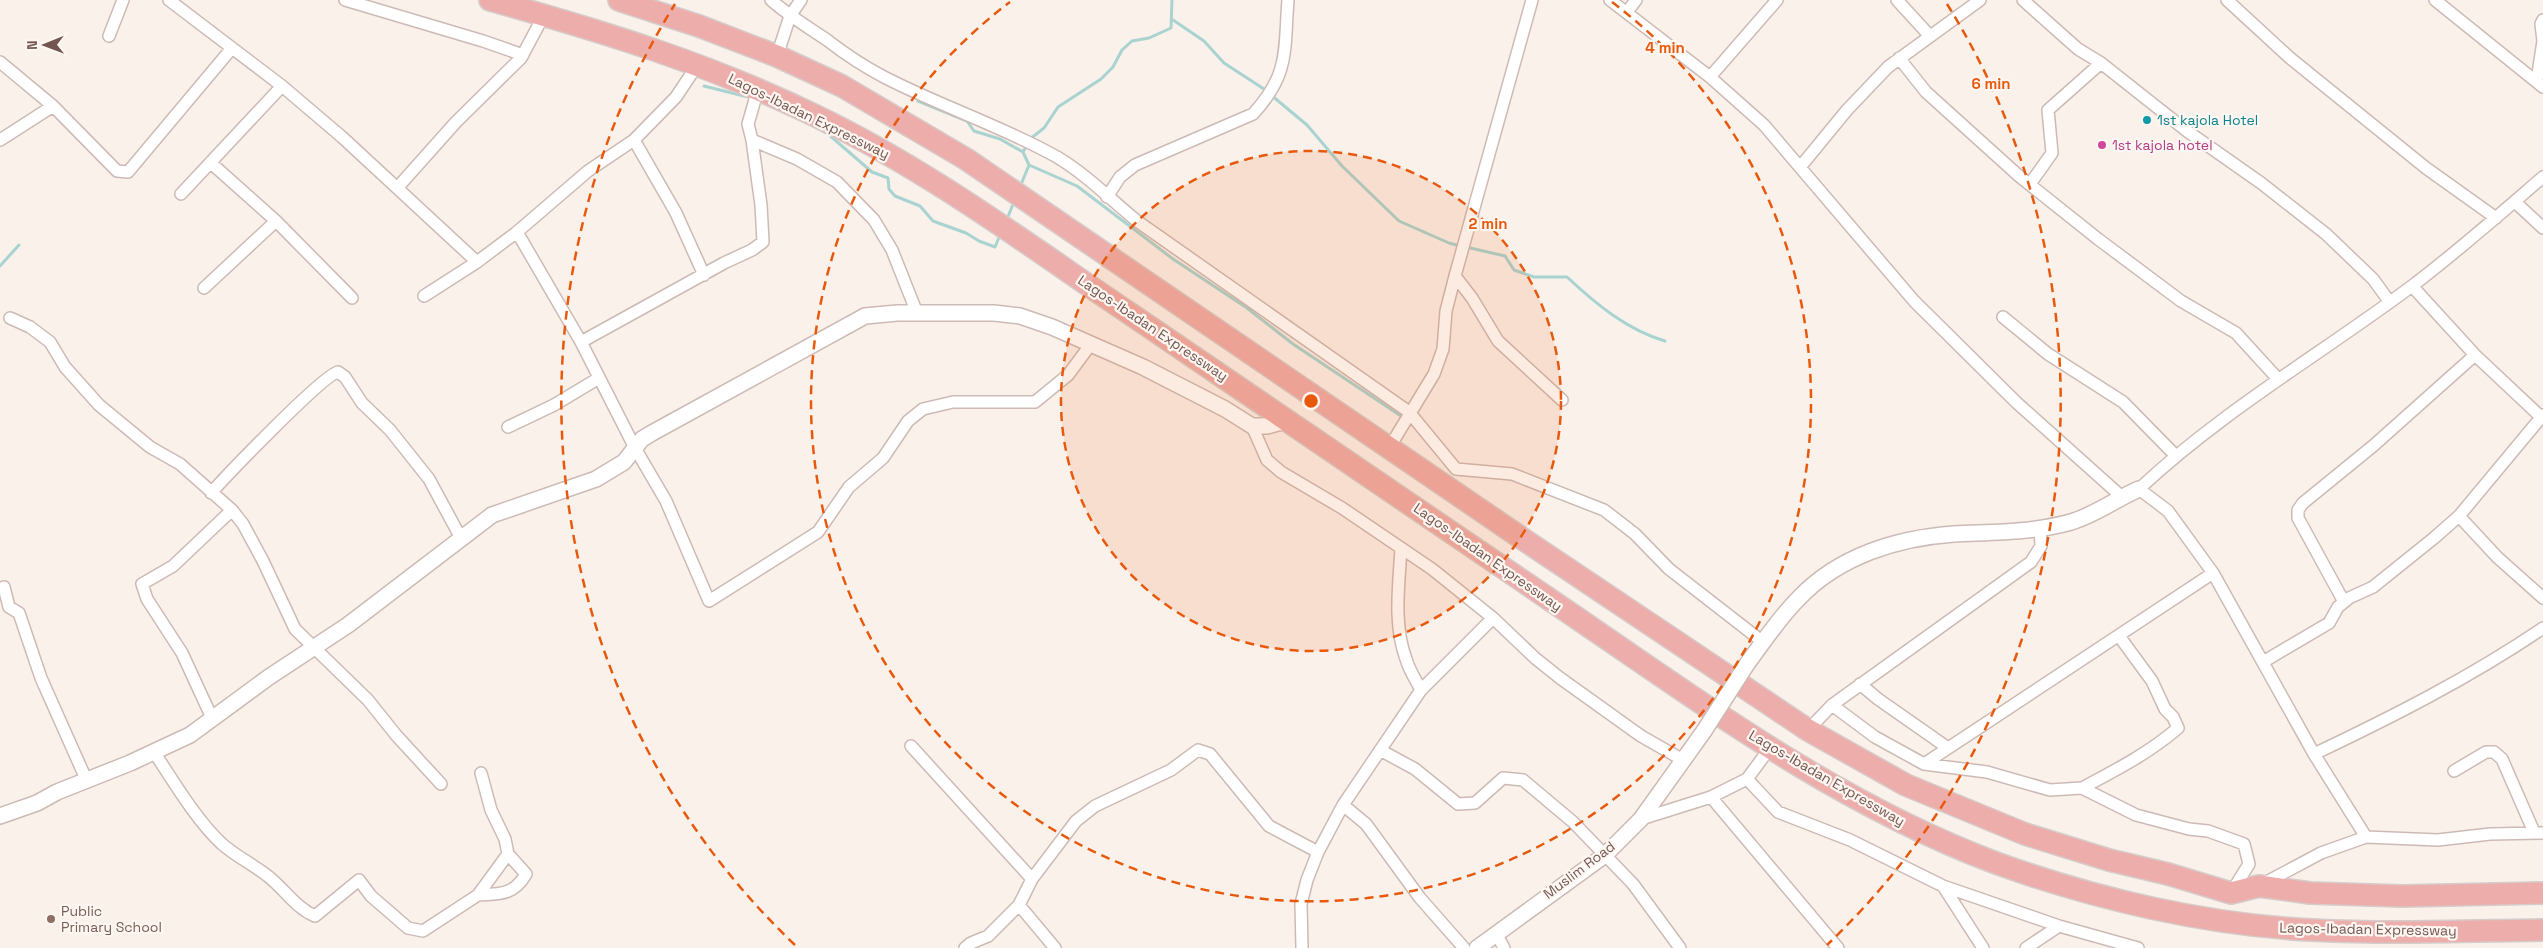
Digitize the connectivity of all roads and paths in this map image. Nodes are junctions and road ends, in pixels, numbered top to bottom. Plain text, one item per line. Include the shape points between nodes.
1 (123, 0) edge
2 (170, 0) edge
3 (344, 0) edge
4 (490, 0) edge
5 (619, 0) edge
6 (772, 0) edge
7 (801, 0) edge
8 (1288, 0) edge
9 (1532, 0) edge
10 (1610, 0) edge
11 (1636, 0) edge
12 (1777, 0) edge
13 (1897, 0) edge
14 (1980, 0) edge
15 (2024, 0) edge
16 (2227, 0) edge
17 (2435, 0) edge
18 (1627, 12) junction
19 (544, 15) junction
20 (790, 16) junction
21 (2543, 20) edge
22 (1929, 35) junction
23 (109, 36) dead end
24 (232, 48) junction
25 (523, 56) junction
26 (777, 56) junction
27 (1899, 58) junction
28 (0, 62) edge
29 (2101, 63) junction
30 (698, 64) junction
31 (1710, 78) junction
32 (2540, 84) edge
33 (282, 86) junction
34 (758, 89) junction
35 (53, 106) junction
36 (0, 140) edge
37 (634, 140) junction
38 (752, 140) junction
39 (211, 163) junction
40 (1802, 166) junction
41 (2543, 177) edge
42 (2030, 184) junction
43 (398, 188) junction
44 (181, 194) dead end
45 (1107, 197) junction
46 (2515, 202) junction
47 (2496, 218) junction
48 (276, 221) junction
49 (2543, 228) edge
50 (517, 232) junction
51 (477, 262) junction
52 (704, 274) junction
53 (1455, 276) junction
54 (2412, 286) junction
55 (204, 288) dead end
56 (424, 296) dead end
57 (352, 298) dead end
58 (2389, 301) junction
59 (917, 313) junction
60 (2003, 317) dead end
61 (10, 318) dead end
62 (581, 342) junction
63 (1091, 344) junction
64 (2475, 355) junction
65 (599, 378) junction
66 (2278, 379) junction
67 (1562, 400) dead end
68 (1410, 412) junction
69 (2542, 416) edge
70 (1289, 420) junction
71 (1252, 426) junction
72 (508, 427) dead end
73 (635, 448) junction
74 (1389, 448) junction
75 (2176, 456) junction
76 (2139, 489) junction
77 (211, 493) junction
78 (2122, 497) junction
79 (232, 510) junction
80 (2459, 516) junction
81 (2040, 529) junction
82 (462, 540) junction
83 (1401, 548) junction
84 (2213, 573) junction
85 (0, 589) edge
86 (2543, 598) edge
87 (2344, 602) junction
88 (1493, 618) junction
89 (2543, 628) edge
90 (2119, 636) junction
91 (1763, 642) junction
92 (313, 649) junction
93 (2263, 662) junction
94 (1860, 684) junction
95 (1421, 690) junction
96 (1832, 705) junction
97 (212, 718) junction
98 (1808, 730) junction
99 (911, 746) dead end
100 (1770, 748) junction
101 (1948, 748) junction
102 (1380, 750) junction
103 (154, 752) junction
104 (2314, 754) junction
105 (1683, 760) junction
106 (1924, 764) junction
107 (2454, 771) dead end
108 (481, 773) dead end
109 (86, 779) junction
110 (1747, 779) junction
111 (441, 784) dead end
112 (2082, 788) junction
113 (1711, 797) junction
114 (1343, 805) junction
115 (0, 816) edge
116 (1641, 819) junction
117 (2538, 833) edge
118 (2366, 837) junction
119 (1318, 852) junction
120 (508, 854) junction
121 (1605, 855) junction
122 (1032, 879) junction
123 (1943, 886) junction
124 (2259, 886) junction
125 (2231, 892) junction
126 (2543, 893) edge
127 (478, 895) junction
128 (1019, 905) junction
129 (2059, 926) junction
130 (2543, 930) edge
131 (1496, 934) junction
132 (965, 948) edge
133 (1055, 948) edge
134 (1302, 948) edge
135 (1464, 948) edge
136 (1477, 948) edge
137 (1504, 948) edge
138 (1680, 948) edge
139 (1838, 948) edge
140 (1983, 948) edge
141 (2026, 948) edge
142 (2138, 948) edge

1 - 23 street
2 - 24 street
3 - 25 street
4 - 19 highway, Lagos-Ibadan Expressway
5 - 26 highway
6 - 20 street
7 - 20 street
8 - 45 street via 1283,63 1275,86 1253,114 1134,166 1120,177
9 - 53 street
10 - 18 street
11 - 18 street
12 - 31 street
13 - 22 street
14 - 22 street
15 - 29 street via 2078,49
16 - 47 street via 2290,58 2426,168
17 - 32 street
18 - 31 street
19 - 25 street
19 - 30 highway, Lagos-Ibadan Expressway via 584,25
20 - 26 street
20 - 45 street via 849,58 886,78 963,111 1056,157 1087,176
21 - 32 street
22 - 27 street
24 - 33 street
24 - 35 street via 128,172 117,171
25 - 43 street via 456,122
26 - 74 highway via 842,86 966,159
27 - 40 street via 1847,110
27 - 42 street via 1926,92
28 - 35 street
29 - 42 street via 2048,110 2052,153
29 - 58 street via 2326,234 2367,272
30 - 34 highway, Lagos-Ibadan Expressway
30 - 37 street via 676,97
31 - 40 street via 1764,125
33 - 39 street
33 - 43 street
34 - 38 street via 748,124
34 - 70 highway, Lagos-Ibadan Expressway via 871,144 942,185
35 - 36 street
37 - 50 street via 588,171
37 - 52 street via 676,214
38 - 52 street via 763,242
38 - 59 street via 797,159 837,182 874,220 892,250
39 - 44 street
39 - 48 street
40 - 78 street via 1914,301 2017,403
41 - 46 street
42 - 66 street via 2181,301 2236,333
43 - 51 street
45 - 68 street
46 - 47 street
46 - 49 street
47 - 54 street
48 - 55 street
48 - 57 street
50 - 51 street
50 - 62 street
51 - 56 street
52 - 62 street
53 - 67 street via 1498,340
53 - 68 street via 1446,311 1443,349 1434,374
54 - 58 street
54 - 64 street
58 - 66 street
59 - 63 street via 1020,316
59 - 73 street via 865,316 652,433
60 - 75 street via 2048,354 2123,402
61 - 77 street via 30,326 50,342 64,367 99,406 150,446 180,464
62 - 65 street
63 - 71 street via 1217,405
63 - 73 street via 1068,375 1035,402 954,402 922,409 908,420 883,458 848,487 818,532 709,601 666,501
64 - 69 street
64 - 87 street via 2298,510 2298,518
65 - 72 street
65 - 73 street
66 - 75 street
68 - 74 street
68 - 91 street via 1456,468 1512,474 1604,510 1636,534 1669,569
69 - 80 street
70 - 71 street
70 - 100 highway, Lagos-Ibadan Expressway via 1667,681
71 - 83 street via 1267,460 1281,472
73 - 82 street via 624,462 603,475 575,488 492,515
74 - 98 highway
75 - 76 street
76 - 78 street, Muslim Road
76 - 84 street via 2168,511
77 - 79 street
77 - 82 street via 275,426 322,382 338,372 429,479
78 - 81 street, Muslim Road via 2084,517
79 - 92 street via 263,561 294,629
79 - 97 street via 173,566 142,584 147,599 182,652
80 - 86 street via 2497,557
80 - 87 street via 2374,587
81 - 91 street, Muslim Road via 1952,534 1894,543 1868,552 1846,562 1798,598
81 - 94 street via 2041,546 2031,562
82 - 92 street
83 - 88 street
83 - 95 street via 1400,634 1406,660
84 - 90 street
84 - 93 street
85 - 109 street via 4,587 9,607 19,613 41,678
87 - 93 street via 2329,623
88 - 95 street
88 - 105 street via 1560,678 1641,736
89 - 104 street via 2509,651 2387,719
90 - 101 street
90 - 112 street via 2152,681 2178,728 2130,762
91 - 105 street, Muslim Road, bridge
92 - 97 street
92 - 111 street via 368,700
93 - 104 street
94 - 96 street
94 - 101 street
95 - 102 street
96 - 98 street
96 - 106 street via 1875,737
97 - 103 street via 190,735
98 - 125 highway via 1906,784 2025,834
99 - 122 street
100 - 110 street
100 - 130 highway, Lagos-Ibadan Expressway via 1875,808 1941,841 2001,864 2111,898 2243,923 2308,930
101 - 106 street
102 - 114 street
102 - 121 street via 1415,770 1458,804 1474,803 1503,778 1523,780 1573,822
103 - 109 street
103 - 127 street via 220,842 268,877 304,911 315,916 359,880 370,896 408,928 424,931
104 - 118 street
105 - 116 street, Muslim Road
106 - 112 street via 1987,772 2050,790
107 - 117 street via 2486,752 2494,752 2502,759
108 - 120 street
109 - 115 street via 37,803
110 - 113 street
110 - 123 street via 1778,812 1850,840
112 - 125 street via 2136,815 2189,830 2208,831 2244,844 2249,864
113 - 116 street
113 - 139 street
114 - 119 street
114 - 135 street via 1366,824 1420,898
116 - 121 street, Muslim Road
117 - 118 street via 2438,840
118 - 124 street via 2321,853
119 - 122 street via 1269,826 1210,754 1198,750 1171,770 1095,806 1076,822
119 - 134 street via 1301,904
120 - 127 street
120 - 127 street via 526,874 521,883 505,894
121 - 131 street, Muslim Road
121 - 138 street via 1633,884
122 - 128 street
123 - 129 street
123 - 140 street
124 - 125 highway
124 - 126 highway via 2402,896
128 - 132 street via 988,936
128 - 133 street
129 - 141 street
129 - 142 street
131 - 136 street, Muslim Road
131 - 137 street

